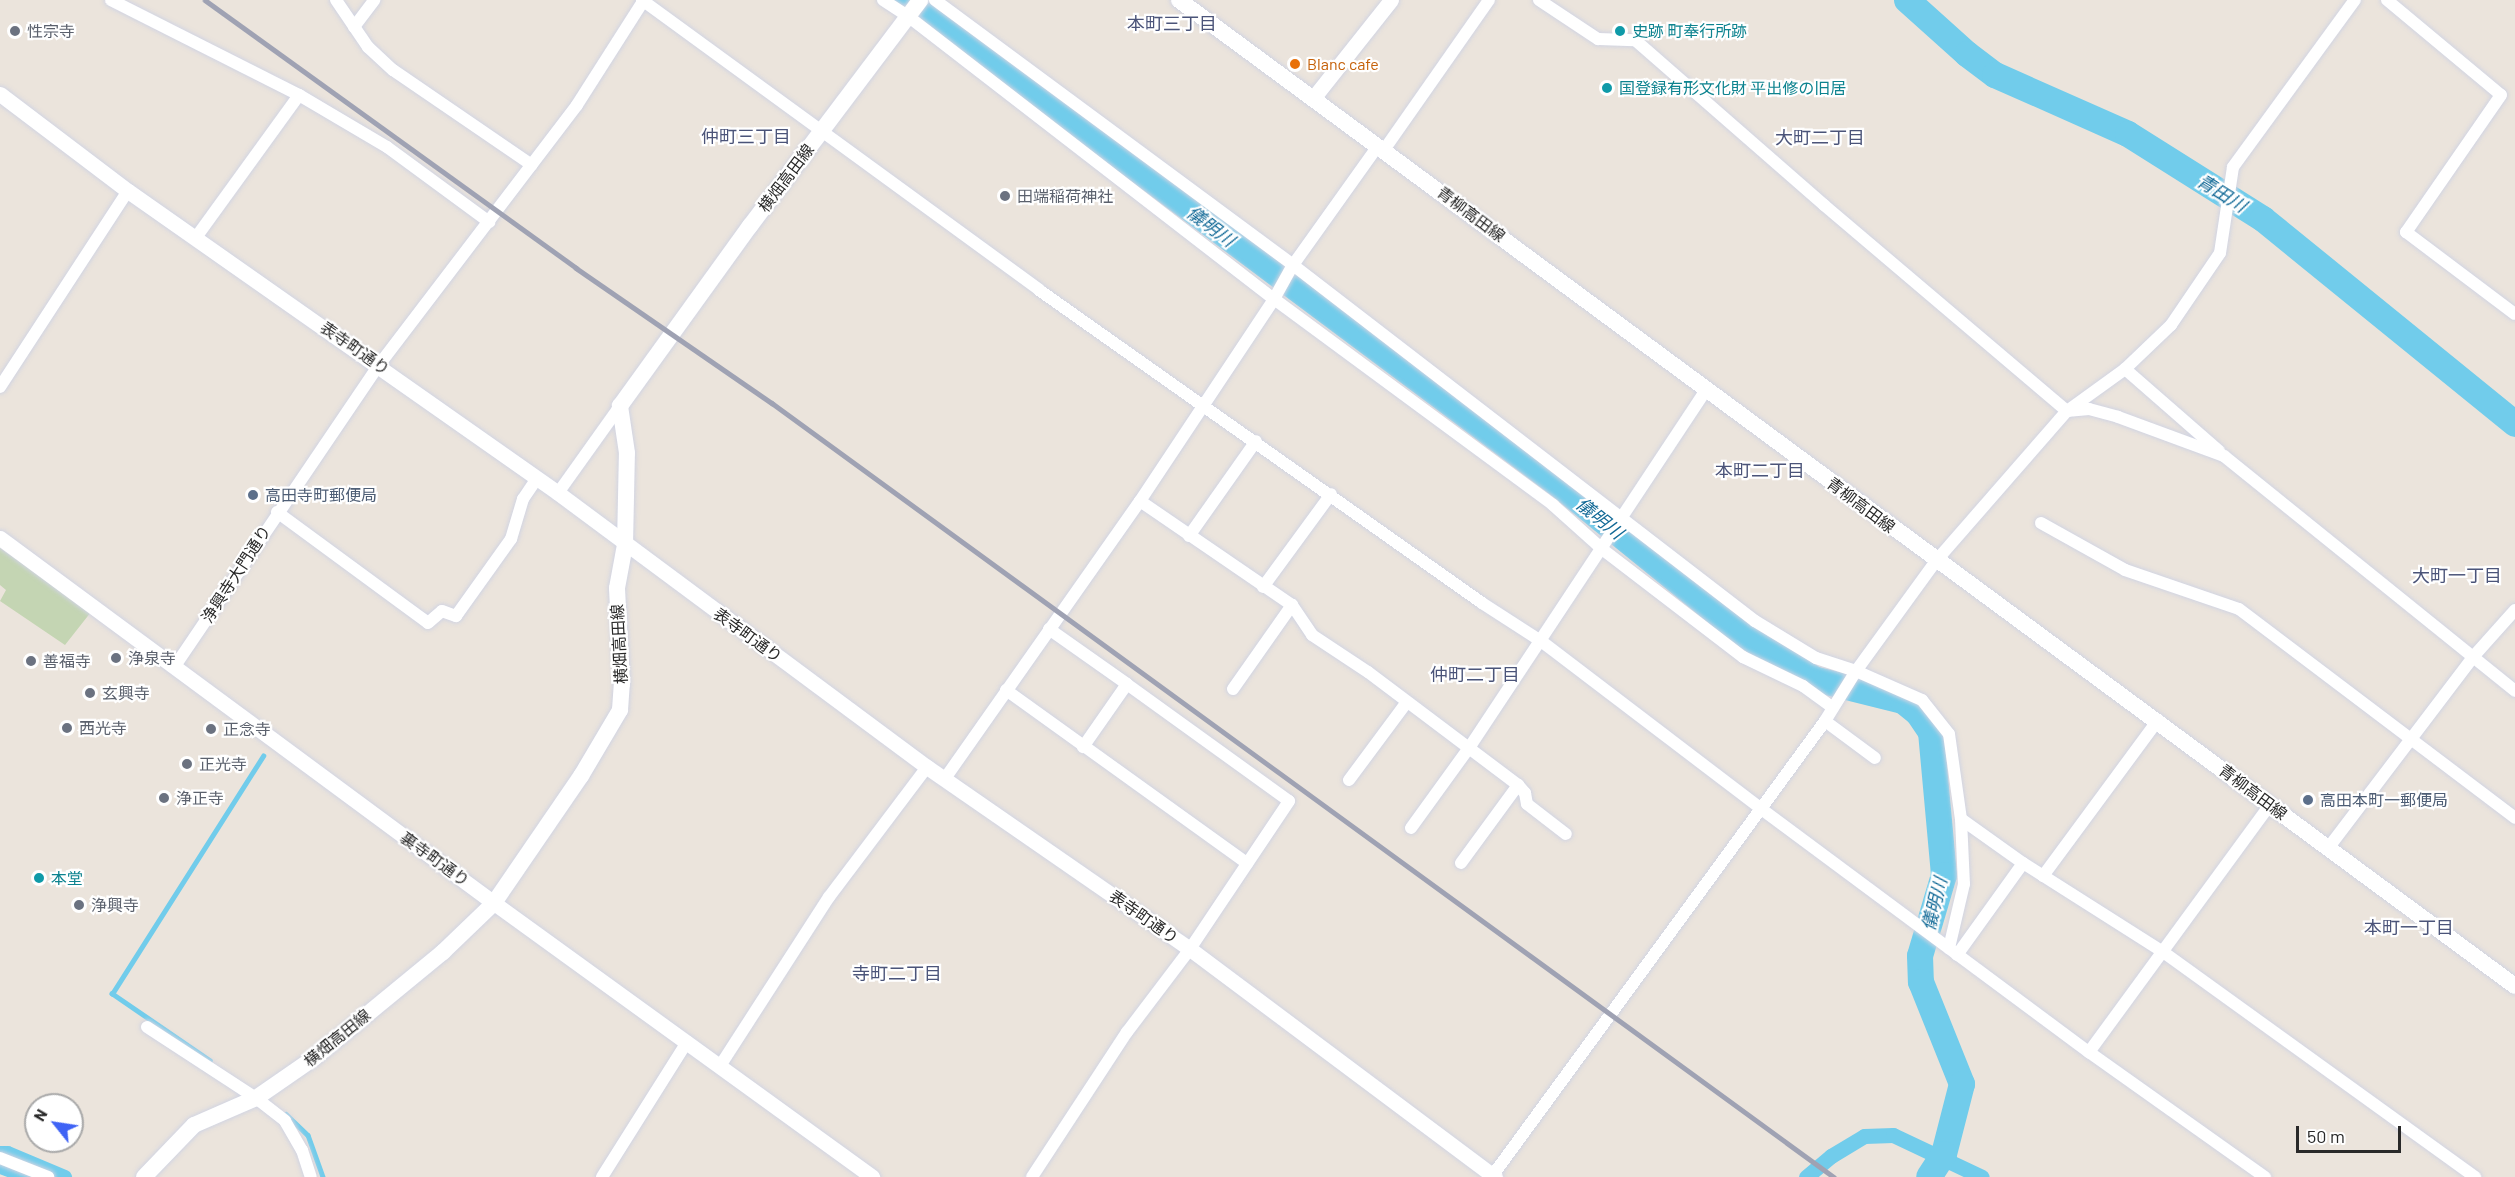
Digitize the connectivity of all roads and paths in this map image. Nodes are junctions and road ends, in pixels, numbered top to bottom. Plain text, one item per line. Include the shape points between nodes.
1 (111, 0) edge
2 (336, 0) edge
3 (374, 0) edge
4 (643, 0) edge
5 (883, 0) edge
6 (935, 0) edge
7 (1179, 0) edge
8 (1489, 0) edge
9 (1539, 0) edge
10 (2355, 0) edge
11 (2387, 0) edge
12 (1388, 1) edge
13 (913, 10) edge
14 (354, 27) junction
15 (0, 94) edge
16 (299, 95) junction
17 (1314, 97) junction
18 (822, 131) junction
19 (1381, 148) junction
20 (532, 165) junction
21 (128, 191) junction
22 (489, 222) junction
23 (196, 236) junction
24 (1293, 265) junction
25 (1274, 299) junction
26 (2515, 314) edge
27 (379, 365) junction
28 (2125, 369) junction
29 (0, 387) edge
30 (1707, 389) junction
31 (1202, 405) junction
32 (620, 406) junction
33 (2067, 411) junction
34 (1256, 441) junction
35 (2224, 456) junction
36 (537, 478) junction
37 (558, 493) junction
38 (1331, 494) junction
39 (1140, 501) junction
40 (277, 512) junction
41 (1622, 519) junction
42 (2041, 522) dead end
43 (1189, 536) junction
44 (0, 538) edge
45 (625, 544) junction
46 (1604, 547) junction
47 (1936, 561) junction
48 (1263, 586) junction
49 (1292, 605) junction
50 (2515, 610) edge
51 (1049, 629) junction
52 (1541, 641) junction
53 (2473, 657) junction
54 (175, 666) junction
55 (1854, 674) junction
56 (1127, 684) junction
57 (1233, 689) dead end
58 (1006, 690) junction
59 (2515, 691) edge
60 (1407, 702) junction
61 (1835, 704) junction
62 (2158, 720) junction
63 (1825, 721) junction
64 (2410, 741) junction
65 (1083, 747) junction
66 (1469, 748) junction
67 (1875, 758) dead end
68 (927, 767) junction
69 (946, 777) junction
70 (1348, 780) dead end
71 (1518, 785) junction
72 (2270, 805) junction
73 (1760, 808) junction
74 (2515, 818) edge
75 (1961, 819) junction
76 (1411, 828) dead end
77 (1566, 834) dead end
78 (2329, 848) junction
79 (1247, 863) junction
80 (1461, 863) dead end
81 (2024, 863) junction
82 (2043, 876) junction
83 (495, 903) junction
84 (1190, 950) junction
85 (1953, 951) junction
86 (2163, 952) junction
87 (2515, 986) edge
88 (147, 1027) dead end
89 (687, 1042) junction
90 (2089, 1052) junction
91 (720, 1066) junction
92 (256, 1098) junction
93 (0, 1158) edge
94 (1494, 1176) edge
95 (48, 1177) edge
96 (144, 1177) edge
97 (311, 1177) edge
98 (602, 1177) edge
99 (872, 1177) edge
100 (1032, 1177) edge
101 (2265, 1177) edge
102 (2475, 1177) edge

1 - 16 street
2 - 14 street
3 - 14 street
4 - 18 street
4 - 20 street, 浄興寺大門通り via 578,105
5 - 13 street
6 - 24 street
7 - 17 main road, 青柳高田線
8 - 19 street
9 - 33 street via 1598,39 1635,40
10 - 28 street via 2233,167 2220,253 2208,275 2171,325
11 - 26 street via 2501,94 2406,232
12 - 17 street
13 - 18 main road, 横畑高田線
13 - 25 street
14 - 20 street via 368,47 393,70
15 - 21 street, 表寺町通り
16 - 22 street via 387,147
16 - 23 street
17 - 19 main road, 青柳高田線
18 - 31 street
18 - 32 main road, 横畑高田線
19 - 24 street
19 - 30 main road, 青柳高田線
20 - 22 street, 浄興寺大門通り
21 - 23 street, 表寺町通り
21 - 29 street
22 - 27 street, 浄興寺大門通り
23 - 27 street, 表寺町通り
24 - 25 street
24 - 41 street
25 - 31 street
25 - 46 street
27 - 36 street, 表寺町通り
27 - 40 street, 浄興寺大門通り
28 - 33 street
28 - 35 street
30 - 41 street
30 - 47 main road, 青柳高田線
31 - 34 street
31 - 39 street
32 - 37 street
32 - 45 main road, 横畑高田線 via 627,453
33 - 35 street via 2089,409 2108,414
33 - 47 street
34 - 38 street
34 - 43 street
35 - 53 street
36 - 37 street, 表寺町通り
36 - 40 street via 523,499 511,540 456,616 442,611 428,623
37 - 45 street, 表寺町通り
38 - 48 street
38 - 52 street
39 - 43 street
39 - 51 street
40 - 54 street, 浄興寺大門通り
41 - 46 street
41 - 55 street via 1755,621 1816,658
42 - 64 street via 2125,570 2239,609
43 - 48 street
44 - 54 street, 裏寺町通り
45 - 68 street, 表寺町通り
45 - 83 main road, 横畑高田線 via 617,588 620,710
46 - 52 street
46 - 61 street via 1743,657
47 - 55 street
47 - 62 main road, 青柳高田線
48 - 49 street
49 - 57 street
49 - 60 street via 1312,635
50 - 53 street
51 - 56 street
51 - 58 street
52 - 66 street
52 - 73 street
53 - 59 street
53 - 64 street
54 - 83 street, 裏寺町通り
55 - 61 street
55 - 75 street via 1922,700 1948,734
56 - 65 street
56 - 79 street via 1289,801
58 - 65 street
58 - 69 street
60 - 66 street
60 - 70 street
61 - 63 street
62 - 72 main road, 青柳高田線
62 - 82 street
63 - 67 street
63 - 73 street
64 - 74 street
64 - 78 street
65 - 79 street
66 - 71 street
66 - 76 street
68 - 69 street, 表寺町通り
68 - 91 street via 830,897
69 - 84 street, 表寺町通り
71 - 77 street via 1527,804
71 - 80 street
72 - 78 main road, 青柳高田線
72 - 86 street
73 - 85 street
73 - 94 street
75 - 81 street
75 - 85 street via 1964,884
78 - 87 main road, 青柳高田線
79 - 84 street
81 - 82 street
81 - 85 street
82 - 86 street
83 - 89 street, 裏寺町通り
83 - 92 main road, 横畑高田線 via 443,952 314,1058
84 - 94 street, 表寺町通り
84 - 100 street via 1127,1032
85 - 90 street
86 - 90 street
86 - 102 street
88 - 92 street
89 - 91 street, 裏寺町通り
89 - 98 street
90 - 101 street
91 - 99 street, 裏寺町通り
92 - 96 main road, 横畑高田線 via 194,1125
92 - 97 street via 292,1130
93 - 95 street

